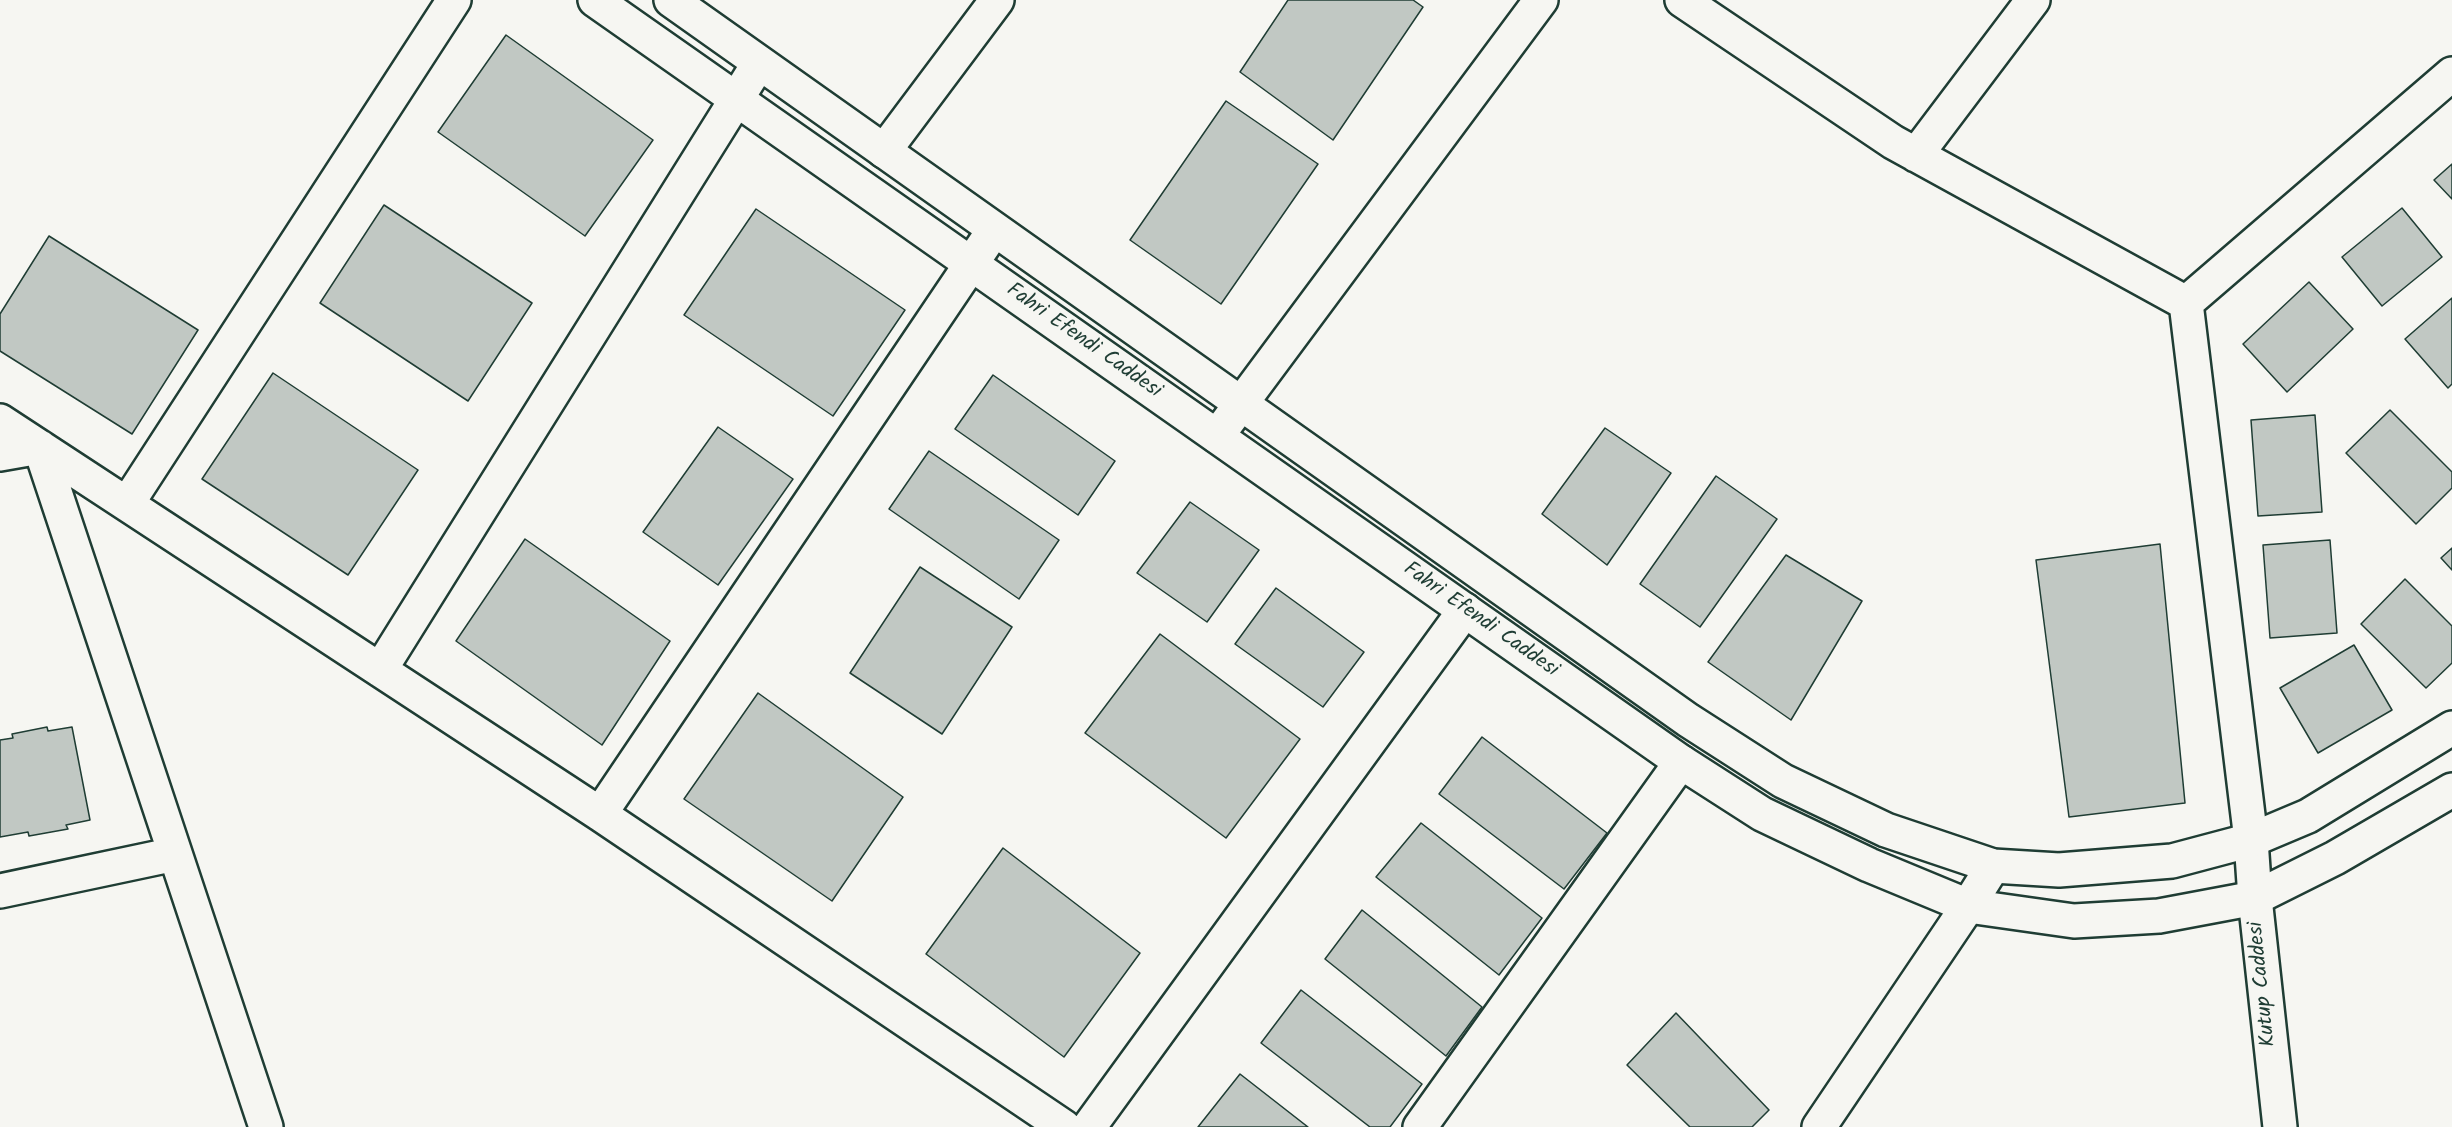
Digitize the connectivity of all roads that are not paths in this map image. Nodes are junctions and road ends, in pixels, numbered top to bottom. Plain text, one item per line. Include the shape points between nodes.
1 (454, 0) edge
2 (595, 0) edge
3 (671, 0) edge
4 (997, 0) edge
5 (1541, 0) edge
6 (1682, 0) edge
7 (2033, 0) edge
8 (759, 63) junction
9 (2452, 74) edge
10 (737, 99) junction
11 (884, 151) junction
12 (1916, 155) junction
13 (994, 230) junction
14 (972, 264) junction
15 (2186, 303) junction
16 (1240, 404) junction
17 (0, 421) edge
18 (1217, 436) junction
19 (40, 447) junction
20 (0, 454) edge
21 (127, 504) junction
22 (1465, 610) junction
23 (380, 670) junction
24 (2452, 728) edge
25 (1681, 762) junction
26 (2452, 790) edge
27 (600, 814) junction
28 (2251, 840) junction
29 (175, 854) junction
30 (1993, 866) junction
31 (0, 891) edge
32 (2255, 898) junction
33 (1968, 906) junction
34 (266, 1127) edge
35 (1064, 1127) edge
36 (1089, 1127) edge
37 (1420, 1127) edge
38 (1819, 1127) edge
39 (2280, 1127) edge

1 - 21 street
2 - 10 street, Fahri Efendi Caddesi
3 - 8 street, Fahri Efendi Caddesi
4 - 11 street
5 - 16 street
6 - 12 street
7 - 12 street
8 - 10 street
8 - 11 street, Fahri Efendi Caddesi
9 - 15 street
10 - 14 street, Fahri Efendi Caddesi
10 - 23 street
11 - 13 street, Fahri Efendi Caddesi
12 - 15 street
13 - 14 street
13 - 16 street, Fahri Efendi Caddesi
14 - 18 street, Fahri Efendi Caddesi
14 - 27 street
15 - 28 street, Kutup Caddesi
16 - 18 street
16 - 30 street, Fahri Efendi Caddesi via 1678,714 1783,781 1886,830
17 - 19 street
18 - 22 street, Fahri Efendi Caddesi
19 - 20 street
19 - 21 street
19 - 29 street
21 - 23 street
22 - 25 street, Fahri Efendi Caddesi
22 - 36 street
23 - 27 street
24 - 28 street, Fahri Efendi Caddesi via 2308,816
25 - 33 street, Fahri Efendi Caddesi via 1762,814 1869,866
25 - 37 street
26 - 32 street, Fahri Efendi Caddesi via 2335,858
27 - 35 street
28 - 30 street, Fahri Efendi Caddesi via 2172,861 2059,870
28 - 32 street, Kutup Caddesi
29 - 31 street
29 - 34 street
30 - 33 street
32 - 33 street, Fahri Efendi Caddesi via 2159,916 2074,921
32 - 39 street, Kutup Caddesi
33 - 38 street

